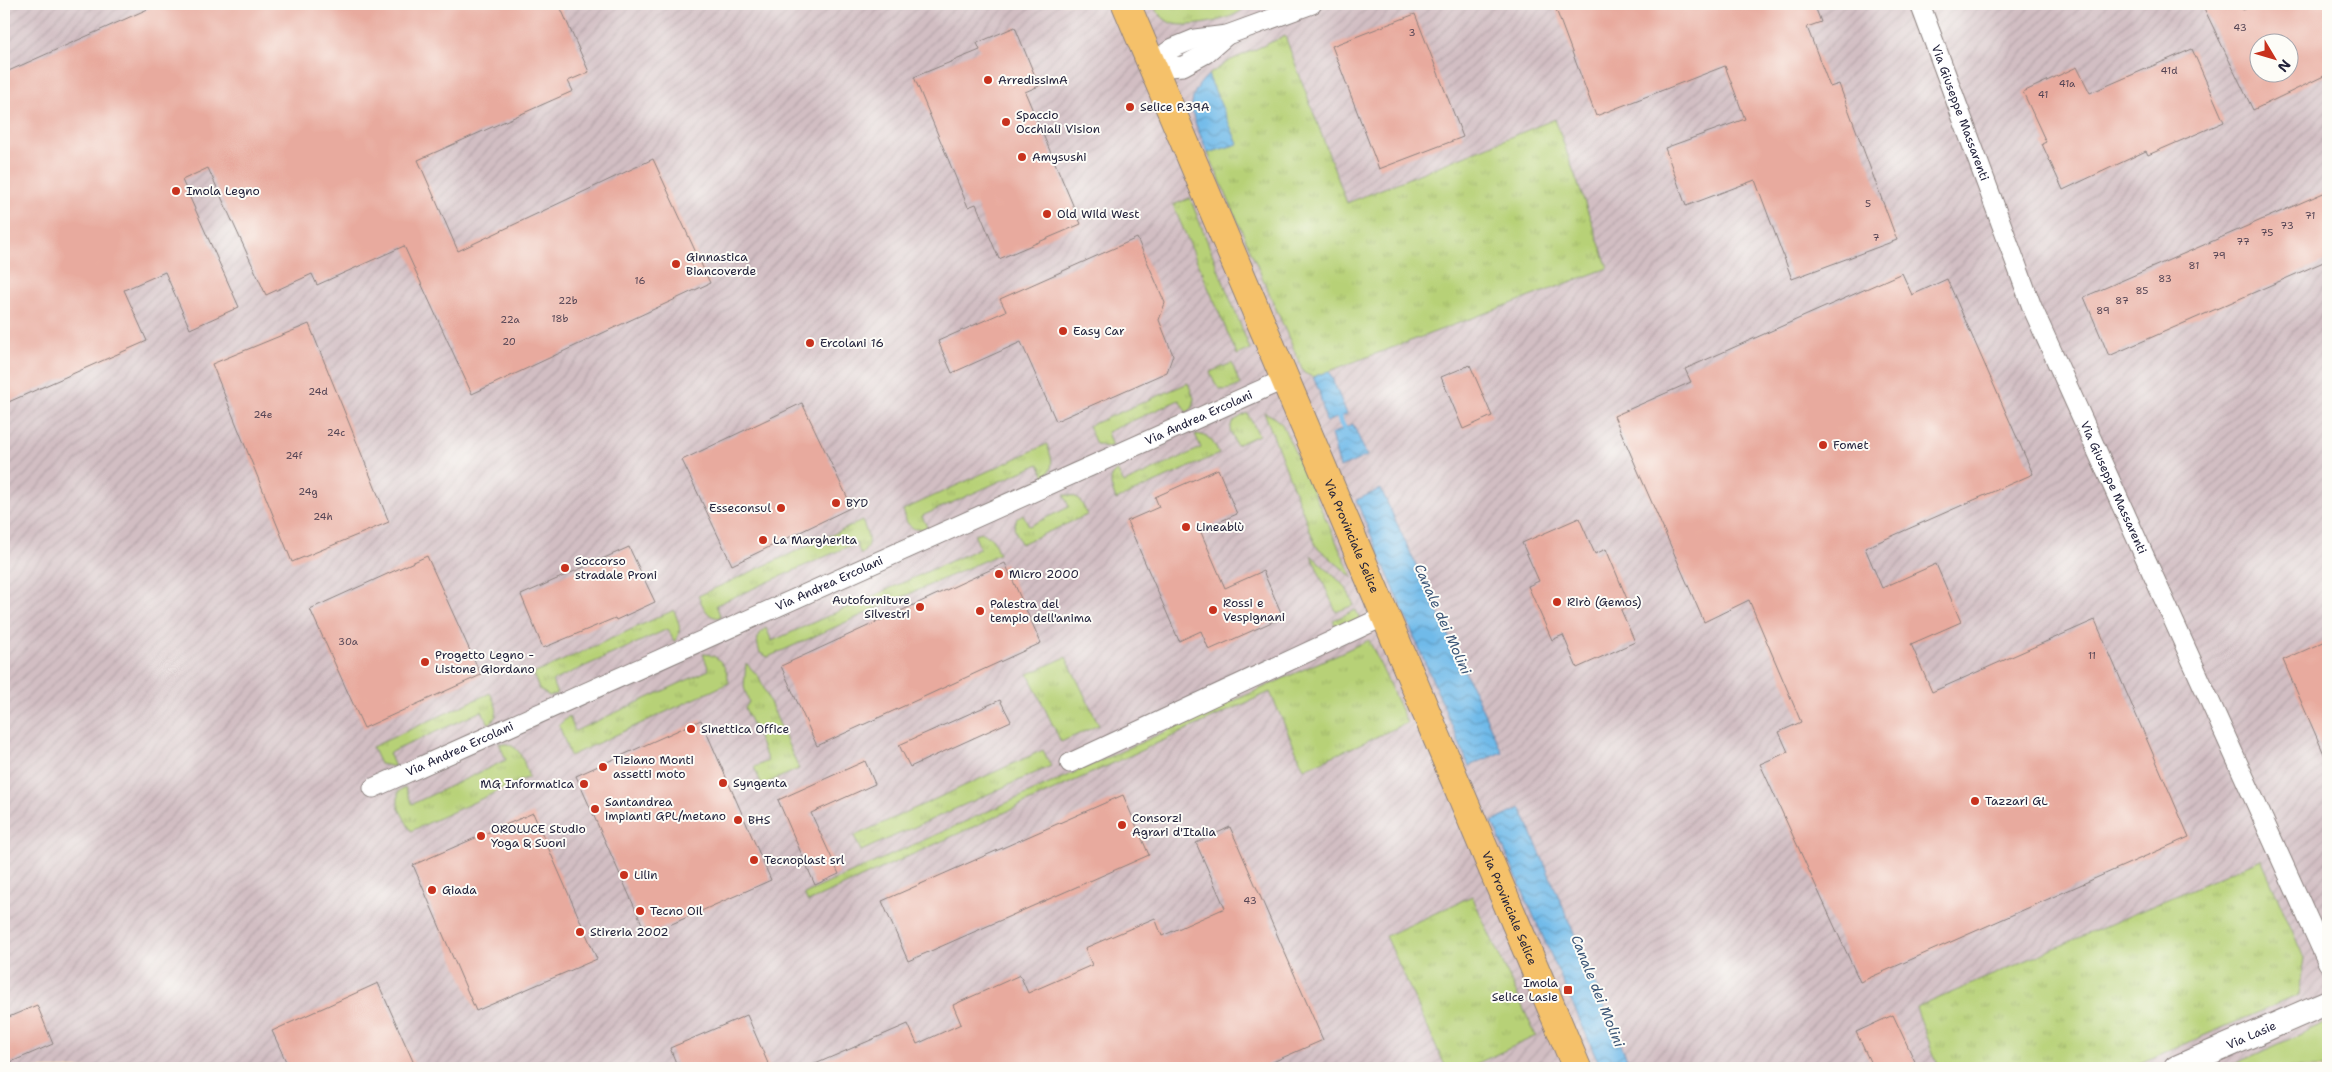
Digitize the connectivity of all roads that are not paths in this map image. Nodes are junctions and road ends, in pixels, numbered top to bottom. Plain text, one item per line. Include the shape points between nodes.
1 (1126, 4) edge
2 (1312, 4) edge
3 (1920, 4) edge
4 (1227, 35) junction
5 (1140, 38) junction
6 (1173, 48) junction
7 (1152, 66) junction
8 (1183, 66) junction
9 (1166, 99) junction
10 (1285, 379) junction
11 (1385, 616) junction
12 (1070, 763) dead end
13 (373, 788) dead end
14 (2328, 963) edge
15 (2328, 1002) edge
16 (1577, 1068) edge
17 (2176, 1068) edge

1 - 5 main road, Via Provinciale Selice
2 - 4 street
3 - 14 street, Via Giuseppe Massarenti via 2032,307
4 - 6 street via 1195,39
4 - 8 street via 1205,54
5 - 6 street
5 - 7 main road, Via Provinciale Selice
6 - 7 street
7 - 8 street
7 - 9 main road, Via Provinciale Selice
8 - 9 street
9 - 10 main road, Via Provinciale Selice
10 - 11 main road, Via Provinciale Selice
10 - 13 street, Via Andrea Ercolani
11 - 12 street
11 - 16 main road, Via Provinciale Selice
15 - 17 street, Via Lasie

